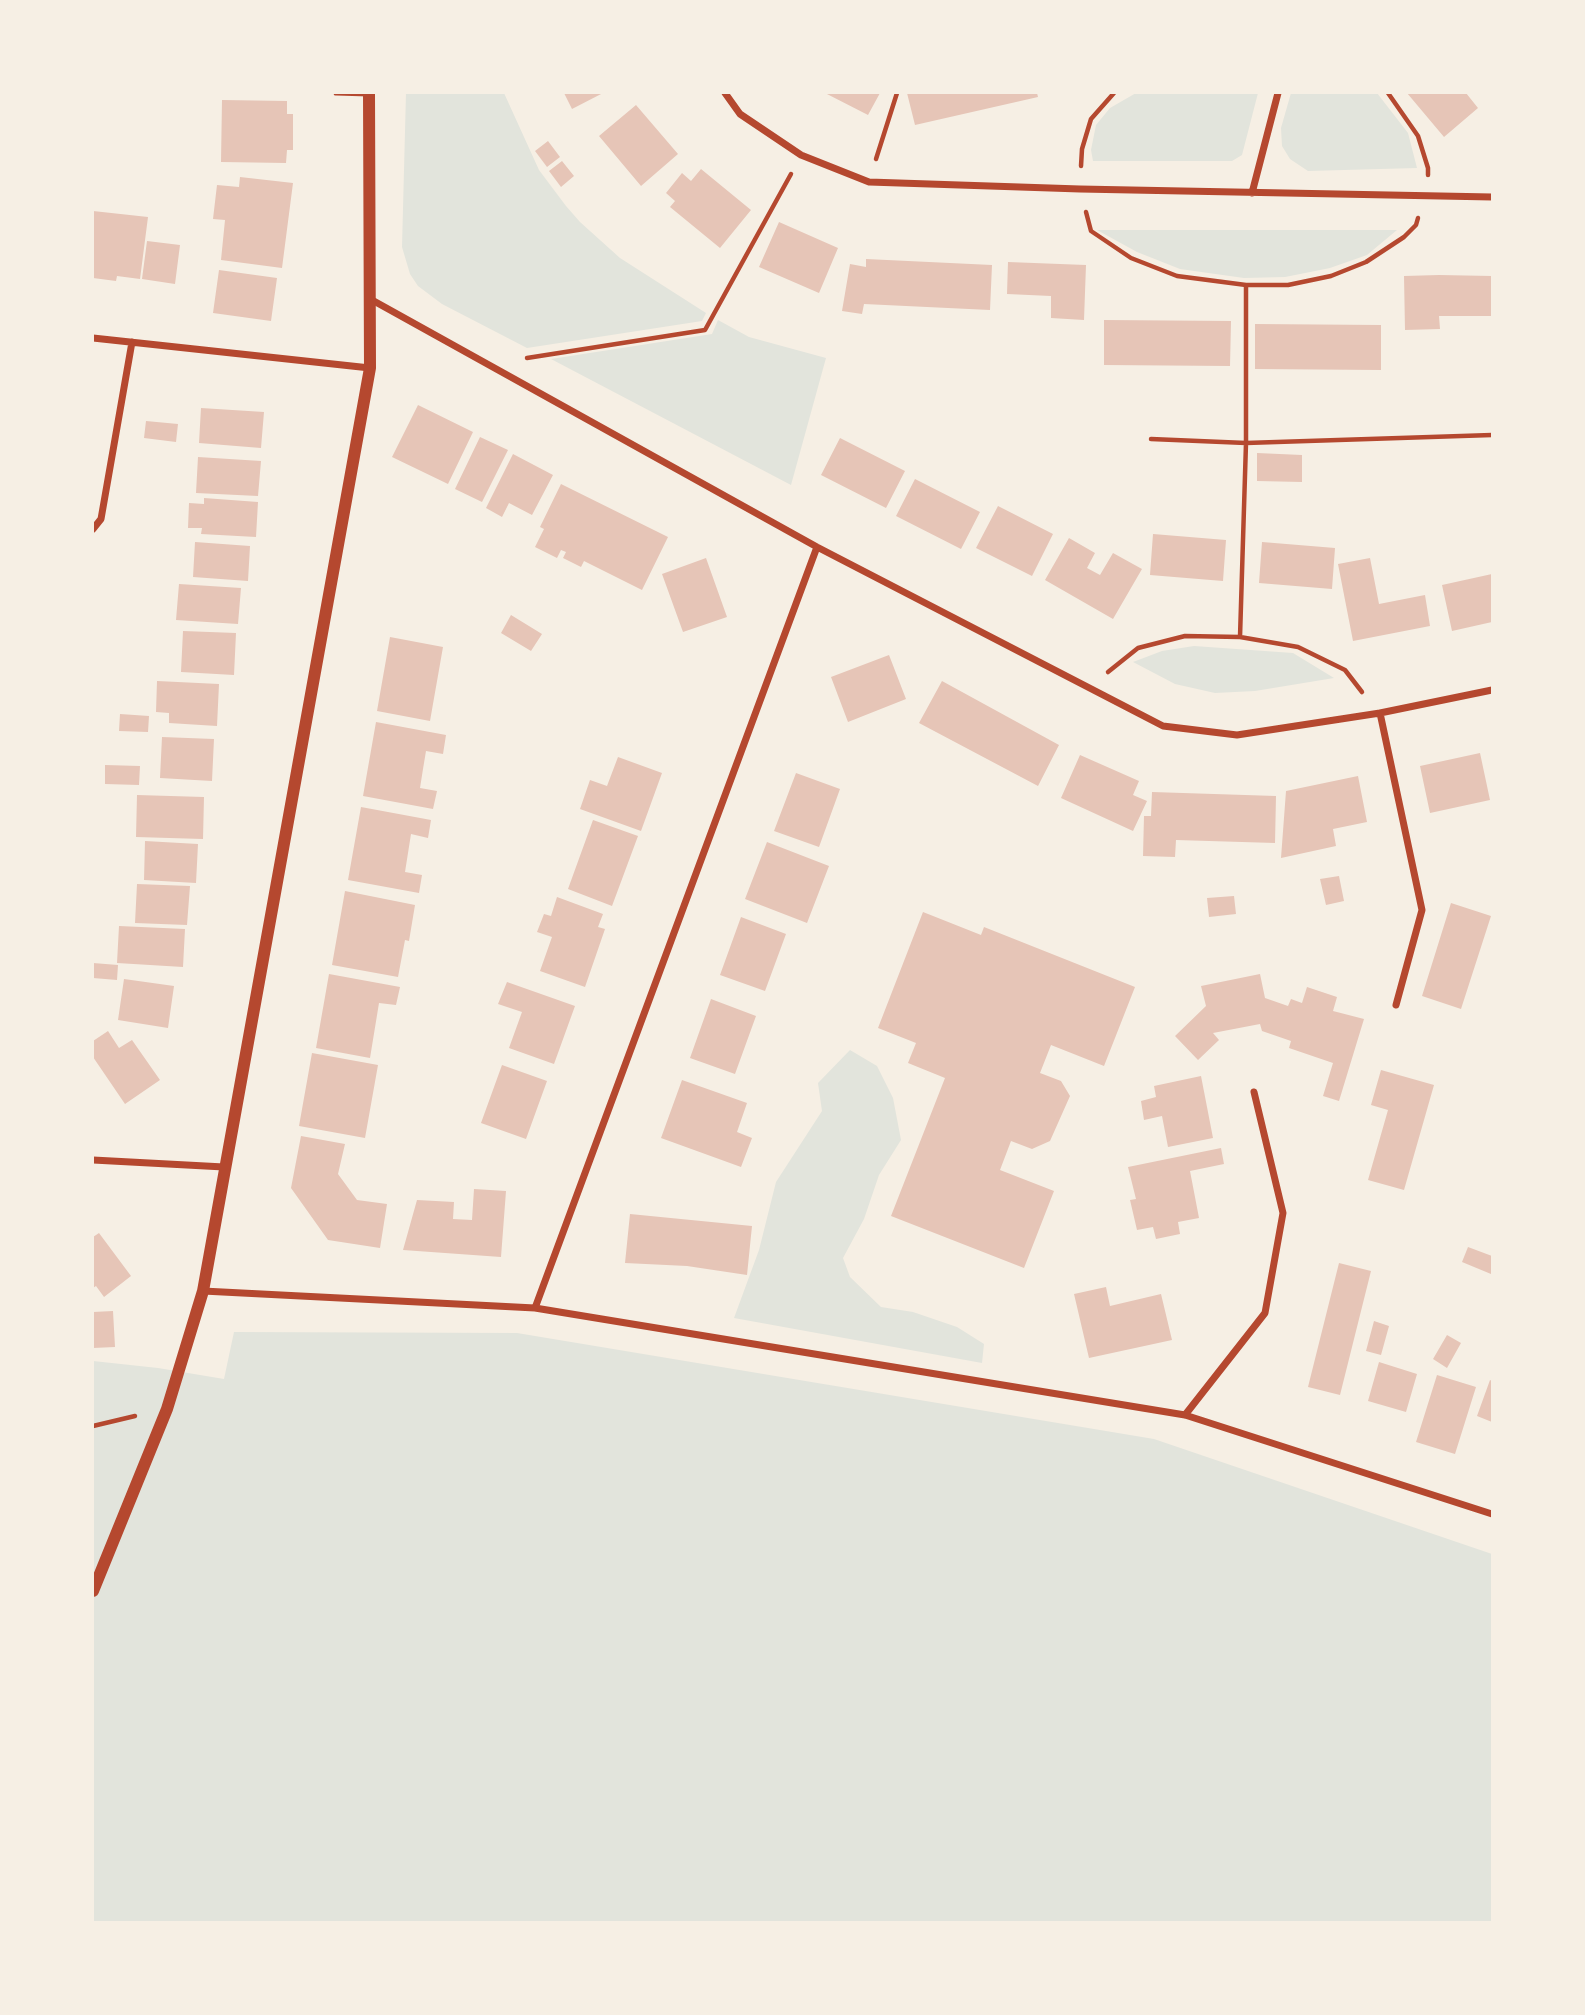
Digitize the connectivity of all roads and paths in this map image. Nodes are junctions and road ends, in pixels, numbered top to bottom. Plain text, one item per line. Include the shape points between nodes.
1 (336, 93) edge
2 (369, 93) edge
3 (725, 93) edge
4 (897, 93) edge
5 (1114, 93) edge
6 (1278, 93) edge
7 (802, 155) junction
8 (869, 182) junction
9 (1080, 189) junction
10 (1252, 193) junction
11 (1492, 197) edge
12 (372, 300) junction
13 (93, 338) edge
14 (132, 342) junction
15 (487, 365) junction
16 (370, 368) junction
17 (1492, 435) edge
18 (1151, 439) dead end
19 (1246, 443) junction
20 (93, 529) edge
21 (817, 547) junction
22 (1240, 637) junction
23 (1089, 687) junction
24 (1492, 690) edge
25 (1380, 713) junction
26 (1396, 1005) dead end
27 (1254, 1092) dead end
28 (93, 1160) edge
29 (225, 1167) junction
30 (203, 1291) junction
31 (535, 1307) junction
32 (167, 1409) junction
33 (1185, 1415) junction
34 (93, 1426) edge
35 (1492, 1514) edge
36 (93, 1591) edge

1 - 2 lane
2 - 12 street
3 - 7 street via 740,114
4 - 8 path
5 - 9 path via 1091,119 1082,149
6 - 10 street
7 - 8 street
7 - 15 path via 705,330
8 - 9 street
9 - 10 street
9 - 19 path via 1091,232 1131,258 1177,276 1246,285
10 - 11 street
12 - 15 street
12 - 16 street
13 - 14 street
14 - 16 street
14 - 20 street via 101,519
15 - 21 street
16 - 29 street
17 - 19 path
18 - 19 path
19 - 22 path
21 - 23 street
21 - 31 street
22 - 23 path via 1185,636 1138,648
22 - 25 path via 1298,647 1345,670
23 - 25 street via 1163,726 1237,735
24 - 25 street
25 - 26 street via 1422,909
27 - 33 street via 1283,1213 1265,1313
28 - 29 street
29 - 30 street
30 - 31 street
30 - 32 street
31 - 33 street
32 - 34 path
32 - 36 street
33 - 35 street

